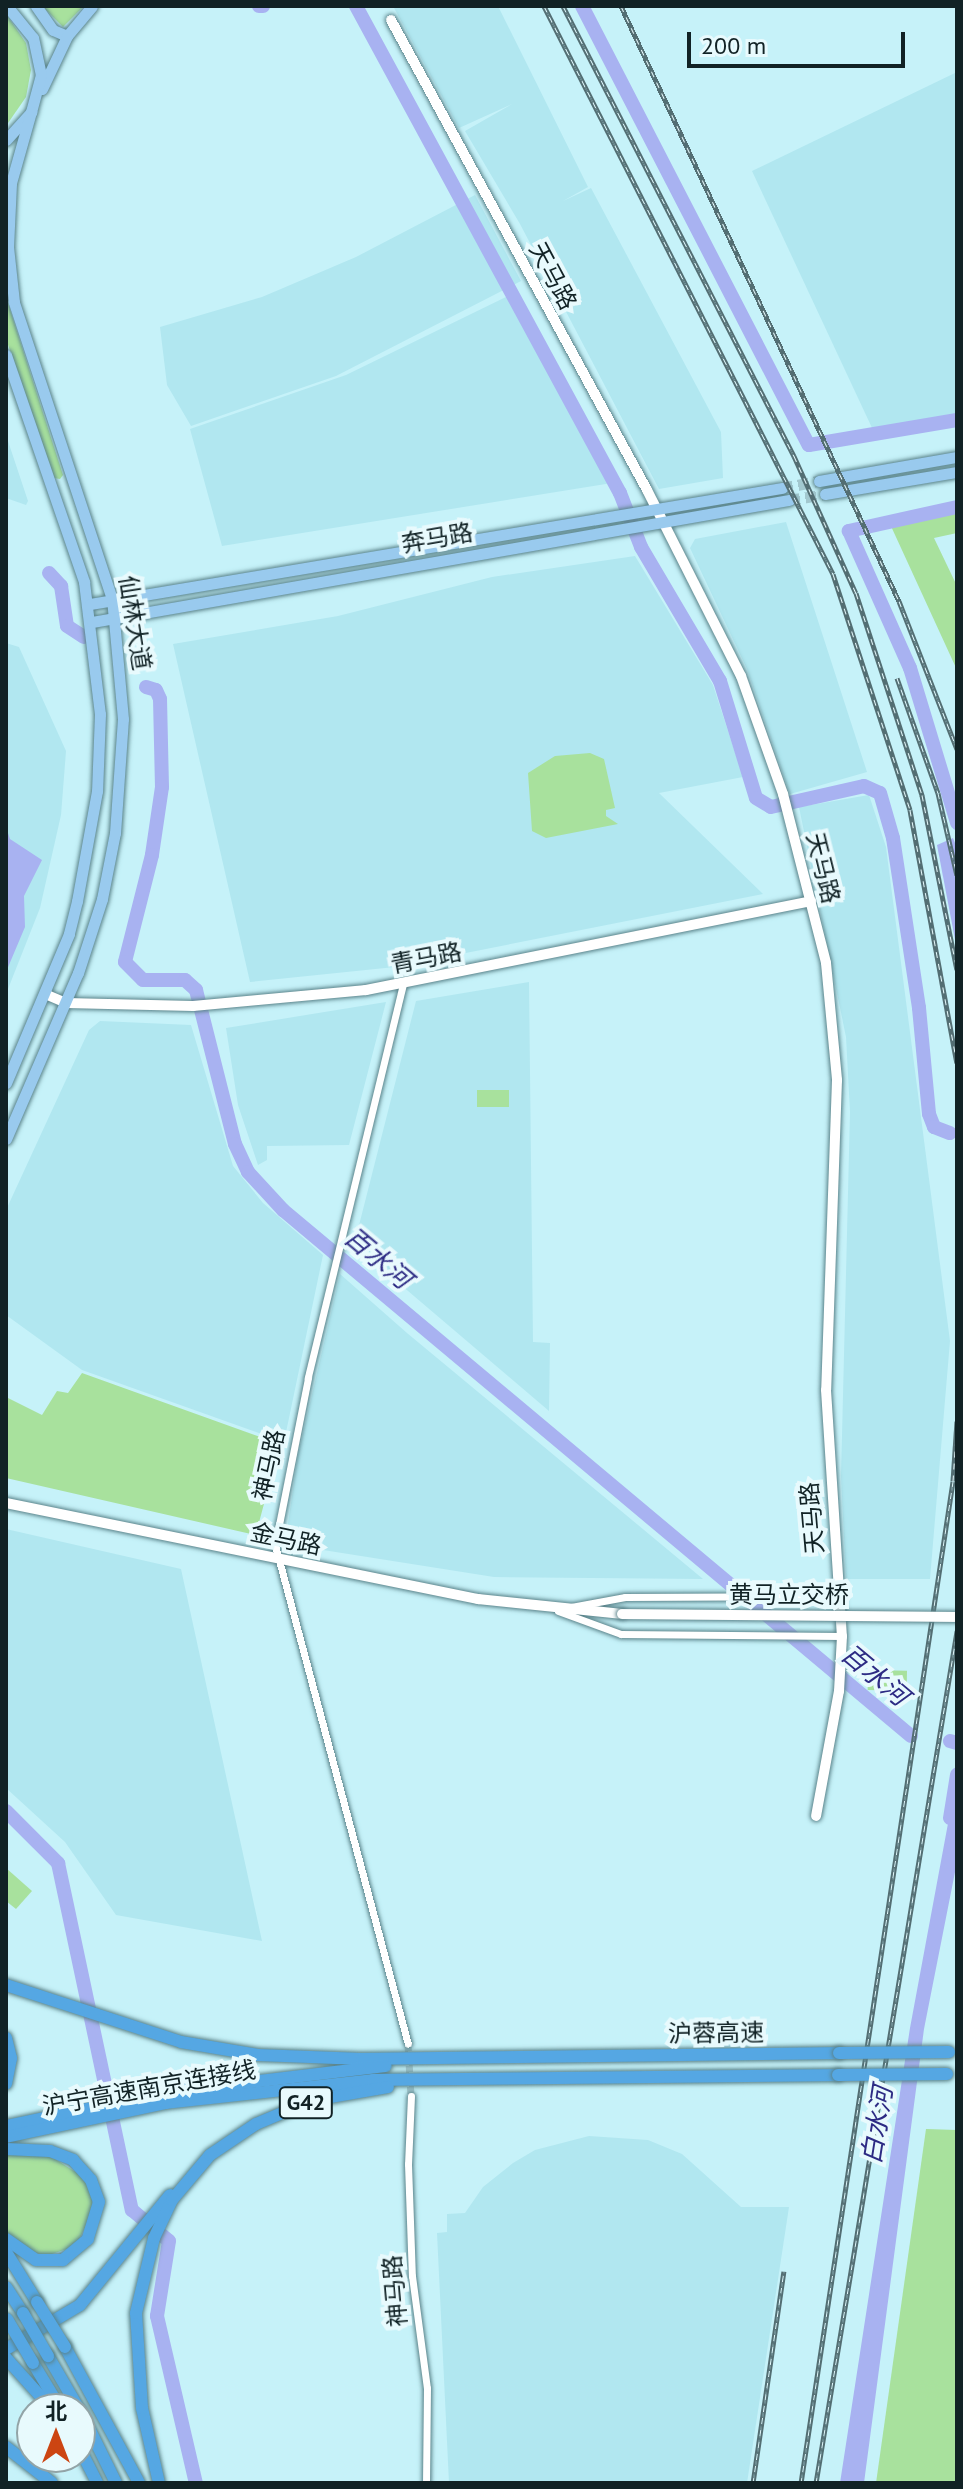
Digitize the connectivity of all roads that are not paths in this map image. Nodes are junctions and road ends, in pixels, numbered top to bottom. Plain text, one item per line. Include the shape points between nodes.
1 (7, 6) edge
2 (36, 6) edge
3 (92, 6) edge
4 (391, 20) dead end
5 (67, 36) junction
6 (36, 100) junction
7 (31, 112) junction
8 (6, 140) edge
9 (10, 170) edge
10 (6, 355) edge
11 (957, 457) edge
12 (957, 472) edge
13 (819, 481) tunnel mouth
14 (782, 488) tunnel mouth
15 (825, 494) tunnel mouth
16 (789, 500) tunnel mouth
17 (655, 508) junction
18 (661, 522) junction
19 (112, 599) junction
20 (90, 604) junction
21 (115, 618) junction
22 (92, 622) junction
23 (811, 901) junction
24 (70, 929) junction
25 (90, 937) junction
26 (403, 984) junction
27 (45, 994) junction
28 (66, 1003) junction
29 (6, 1083) edge
30 (6, 1139) edge
31 (6, 1503) edge
32 (277, 1558) junction
33 (839, 1596) junction
34 (558, 1611) junction
35 (622, 1614) joint
36 (957, 1617) edge
37 (842, 1636) junction
38 (816, 1816) dead end
39 (6, 1984) edge
40 (6, 2038) edge
41 (408, 2044) tunnel mouth
42 (953, 2052) edge
43 (476, 2058) junction
44 (952, 2074) edge
45 (492, 2077) junction
46 (6, 2084) edge
47 (411, 2096) tunnel mouth
48 (116, 2107) junction
49 (100, 2110) junction
50 (6, 2126) edge
51 (6, 2137) edge
52 (6, 2149) edge
53 (158, 2215) junction
54 (6, 2239) edge
55 (6, 2252) edge
56 (6, 2287) edge
57 (7, 2318) edge
58 (6, 2349) edge
59 (6, 2358) edge
60 (38, 2393) edge
61 (51, 2393) edge
62 (70, 2393) edge
63 (96, 2442) edge
64 (6, 2447) edge
65 (52, 2483) edge
66 (116, 2483) edge
67 (139, 2483) edge
68 (159, 2483) edge
69 (426, 2483) edge

1 - 6 main road via 36,47 41,75
2 - 5 main road via 53,30
3 - 5 main road
4 - 17 street, 天马路
5 - 6 main road
6 - 7 main road
7 - 8 main road
7 - 9 main road, 仙林大道
9 - 19 main road, 仙林大道 via 8,238 14,302
10 - 20 main road, 仙林大道
11 - 13 main road
12 - 15 main road
14 - 17 main road, 奔马路
16 - 18 main road, 奔马路
17 - 18 street, 天马路
17 - 19 main road, 奔马路
18 - 21 main road, 奔马路
18 - 23 street, 天马路 via 741,676 783,794
19 - 20 main road, 奔马路
19 - 21 main road, 仙林大道
20 - 22 main road, 仙林大道
21 - 22 main road, 奔马路
21 - 25 main road, 仙林大道 via 123,688 119,792 111,854
22 - 24 main road, 仙林大道 via 100,762 92,830
23 - 26 street, 青马路
23 - 33 street, 天马路 via 826,963 837,1080 825,1344
24 - 25 main road
24 - 27 main road, 仙林大道
25 - 28 main road, 仙林大道
26 - 28 street, 青马路 via 193,1006
26 - 32 street, 神马路 via 282,1497
27 - 28 street, 青马路
27 - 29 main road, 仙林大道
28 - 30 main road, 仙林大道
31 - 32 street, 金马路
32 - 34 street, 金马路
32 - 41 street, 神马路
33 - 34 street, 金马路 via 625,1597
33 - 37 street, 天马路
34 - 35 street, 金马路
34 - 37 street, 金马路 via 621,1634
35 - 36 street, 黄马立交桥, bridge
37 - 38 street, 天马路 via 839,1691
39 - 43 highway, G42 via 181,2042 258,2055
40 - 46 highway via 11,2058
42 - 43 highway, 沪蓉高速 / G42, bridge
43 - 48 highway, 沪宁高速南京连接线 / G42 via 297,2074
44 - 45 highway, 沪蓉高速 / G42, bridge
45 - 48 highway, 沪宁高速南京连接线 / G42 via 312,2085
45 - 53 highway, G42 via 358,2090 313,2100 256,2124 190,2174
47 - 69 street, 神马路 via 412,2276 427,2388
48 - 49 highway, 沪宁高速南京连接线 / G42
49 - 50 highway, 沪宁高速南京连接线 / G42
49 - 51 highway, 沪宁高速南京连接线 / G42
52 - 54 highway via 50,2151 73,2160 91,2180 99,2202 88,2239 63,2260 36,2260
53 - 58 highway via 80,2305
53 - 68 highway, G42 via 141,2279 136,2352
55 - 67 highway, bridge
56 - 62 highway, bridge
57 - 61 highway, bridge
59 - 60 highway
63 - 66 highway
64 - 65 highway

